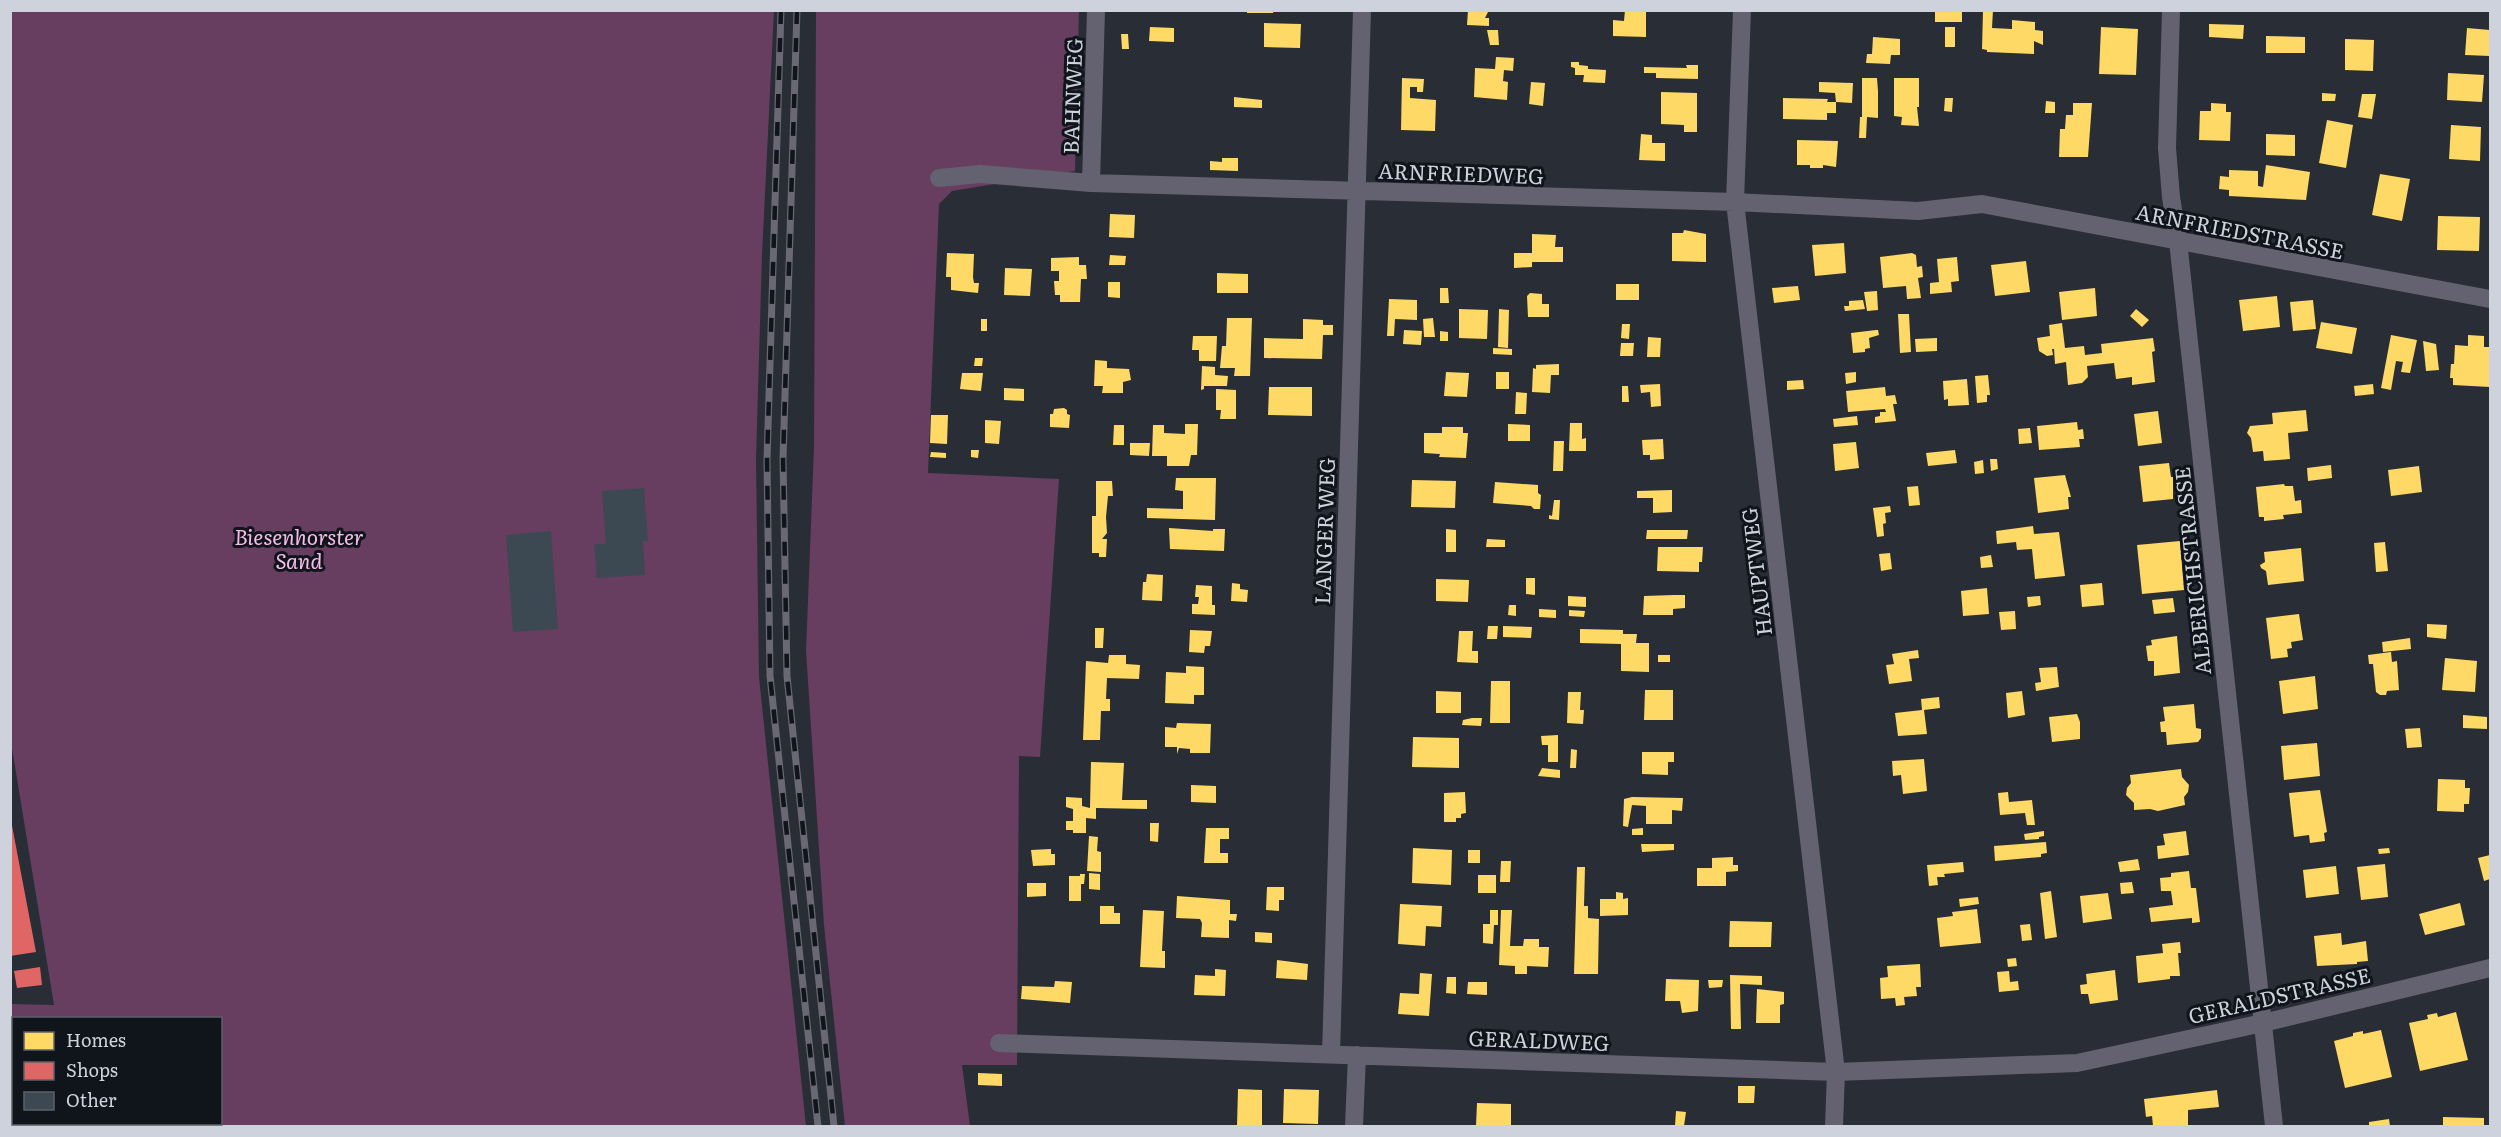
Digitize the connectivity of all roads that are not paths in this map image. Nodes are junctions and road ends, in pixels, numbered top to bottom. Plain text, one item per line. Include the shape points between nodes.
1 (1096, 10) edge
2 (1362, 10) edge
3 (1742, 10) edge
4 (2171, 10) edge
5 (939, 178) dead end
6 (1091, 183) junction
7 (1356, 191) junction
8 (1735, 202) junction
9 (1982, 204) joint
10 (2178, 241) junction
11 (2490, 299) edge
12 (2490, 968) edge
13 (2263, 1023) junction
14 (999, 1043) dead end
15 (1331, 1054) junction
16 (1357, 1055) junction
17 (2077, 1063) joint
18 (1836, 1072) junction
19 (1354, 1126) edge
20 (1834, 1126) edge
21 (2274, 1126) edge

1 - 6 street, BAHNWEG
2 - 7 street, LANGER WEG
3 - 8 street, HAUPTWEG
4 - 10 street, ALBERICHSTRASSE via 2167,148
5 - 6 street, ARNFRIEDWEG via 980,174
6 - 7 street, ARNFRIEDWEG
7 - 8 street, ARNFRIEDWEG
7 - 15 street, LANGER WEG
8 - 9 street, ARNFRIEDWEG via 1918,211
8 - 18 street, HAUPTWEG
9 - 10 street, ARNFRIEDSTRASSE
10 - 11 street, ARNFRIEDSTRASSE
10 - 13 street, ALBERICHSTRASSE
12 - 13 street, GERALDSTRASSE
13 - 17 street, GERALDSTRASSE
13 - 21 street, ALBERICHSTRASSE
14 - 15 street, GERALDWEG
15 - 16 street, GERALDWEG
16 - 18 street, GERALDWEG
16 - 19 street
17 - 18 street, GERALDWEG
18 - 20 street, HAUPTWEG

